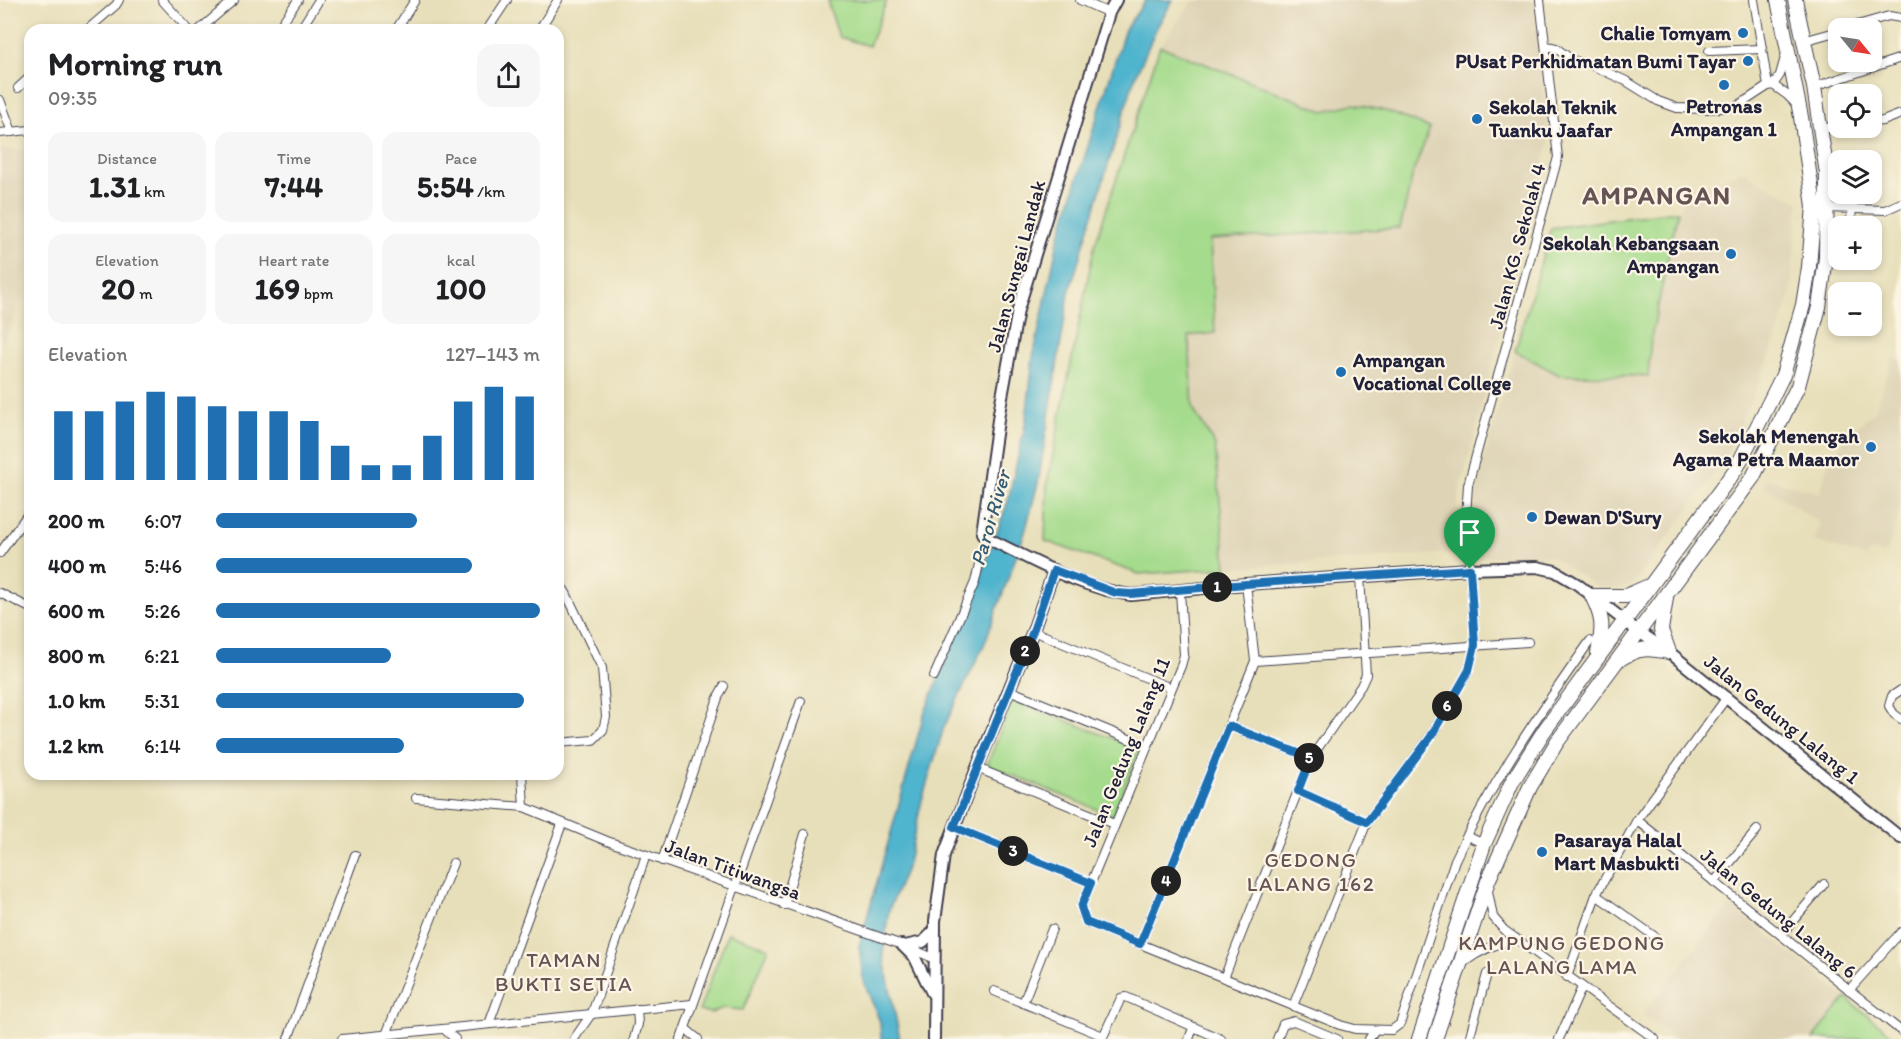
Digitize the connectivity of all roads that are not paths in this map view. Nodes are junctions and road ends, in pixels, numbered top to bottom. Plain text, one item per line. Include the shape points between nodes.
1 (119, 0) edge
2 (162, 0) edge
3 (234, 0) edge
4 (298, 0) edge
5 (319, 0) edge
6 (415, 0) edge
7 (507, 0) edge
8 (558, 0) edge
9 (1080, 0) edge
10 (1116, 0) edge
11 (1540, 0) edge
12 (1754, 0) edge
13 (1778, 0) edge
14 (1795, 0) edge
15 (1109, 13) junction
16 (1882, 18) edge
17 (1901, 18) edge
18 (94, 24) edge
19 (184, 24) edge
20 (206, 24) edge
21 (281, 24) edge
22 (304, 24) edge
23 (400, 24) edge
24 (491, 24) edge
25 (543, 24) edge
26 (1828, 34) edge
27 (1803, 42) junction
28 (1786, 45) junction
29 (1547, 46) junction
30 (1762, 49) junction
31 (1709, 51) dead end
32 (1901, 58) edge
33 (24, 82) edge
34 (1770, 86) junction
35 (1814, 87) junction
36 (18, 88) dead end
37 (0, 100) edge
38 (1901, 114) edge
39 (1802, 117) junction
40 (1882, 121) edge
41 (1828, 128) edge
42 (1820, 129) junction
43 (24, 131) edge
44 (12, 132) junction
45 (0, 133) edge
46 (1901, 203) edge
47 (1827, 208) junction
48 (1852, 210) junction
49 (1851, 216) edge
50 (24, 519) edge
51 (989, 540) junction
52 (0, 553) edge
53 (1470, 569) junction
54 (1054, 570) junction
55 (1360, 576) junction
56 (1246, 584) junction
57 (1651, 585) junction
58 (564, 590) edge
59 (1180, 591) junction
60 (1669, 591) junction
61 (0, 593) edge
62 (1592, 596) junction
63 (24, 605) edge
64 (1624, 621) junction
65 (1033, 631) junction
66 (1639, 632) junction
67 (1528, 642) dead end
68 (1590, 642) dead end
69 (1475, 645) junction
70 (1365, 652) junction
71 (1669, 652) junction
72 (1596, 659) junction
73 (1255, 661) junction
74 (1616, 662) junction
75 (934, 676) dead end
76 (724, 686) dead end
77 (1171, 688) junction
78 (1009, 690) junction
79 (1901, 690) edge
80 (1727, 697) junction
81 (801, 701) dead end
82 (1901, 719) edge
83 (1229, 726) junction
84 (564, 742) edge
85 (1146, 746) junction
86 (1311, 758) junction
87 (977, 768) junction
88 (522, 780) edge
89 (1298, 791) junction
90 (416, 798) dead end
91 (524, 807) junction
92 (1637, 820) junction
93 (1367, 822) junction
94 (562, 824) junction
95 (1114, 824) junction
96 (954, 827) junction
97 (1757, 830) dead end
98 (805, 834) dead end
99 (1467, 836) junction
100 (1901, 838) edge
101 (1484, 844) junction
102 (355, 855) dead end
103 (646, 855) junction
104 (662, 861) junction
105 (453, 863) dead end
106 (1488, 881) junction
107 (1714, 882) junction
108 (1091, 883) junction
109 (1824, 884) dead end
110 (734, 887) junction
111 (1596, 896) junction
112 (784, 905) junction
113 (1052, 929) dead end
114 (935, 930) junction
115 (1901, 933) edge
116 (1781, 935) junction
117 (1654, 936) dead end
118 (1515, 940) junction
119 (1140, 944) junction
120 (904, 946) junction
121 (933, 958) junction
122 (1458, 966) junction
123 (1487, 974) dead end
124 (1567, 977) junction
125 (1224, 978) junction
126 (1582, 987) junction
127 (1850, 990) junction
128 (994, 991) dead end
129 (933, 996) junction
130 (1023, 1003) junction
131 (692, 1004) junction
132 (1293, 1006) junction
133 (636, 1010) junction
134 (592, 1013) junction
135 (489, 1024) junction
136 (1193, 1028) junction
137 (444, 1029) junction
138 (686, 1029) junction
139 (1374, 1030) junction
140 (1901, 1031) edge
141 (386, 1035) junction
142 (1102, 1038) edge
143 (288, 1039) edge
144 (342, 1039) edge
145 (455, 1039) edge
146 (574, 1039) edge
147 (634, 1039) edge
148 (681, 1039) edge
149 (698, 1039) edge
150 (934, 1039) edge
151 (1189, 1039) edge
152 (1221, 1039) edge
153 (1277, 1039) edge
154 (1337, 1039) edge
155 (1369, 1039) edge
156 (1419, 1039) edge
157 (1435, 1039) edge
158 (1469, 1039) edge
159 (1558, 1039) edge
160 (1655, 1039) edge

1 - 18 street
2 - 19 street
3 - 20 street
4 - 21 street
5 - 22 street
6 - 23 street
7 - 24 street
8 - 25 street
9 - 15 street
10 - 15 street, Jalan Sungai Landak
11 - 29 street, Jalan KG. Sekolah 4
12 - 30 street
13 - 28 highway
14 - 27 highway
15 - 51 street, Jalan Sungai Landak via 1018,310 982,532
16 - 17 street
26 - 27 street
27 - 35 highway
28 - 34 street via 1784,64
28 - 39 highway
29 - 34 street via 1677,108 1736,107
29 - 53 street, Jalan KG. Sekolah 4 via 1558,157 1468,485
30 - 31 street
30 - 34 street
32 - 35 street
33 - 36 street
34 - 39 street via 1794,102
35 - 42 highway
37 - 44 street
38 - 40 street
39 - 57 highway via 1814,206 1812,236 1803,305 1783,375 1736,469
41 - 42 street
42 - 47 highway via 1827,174
43 - 44 street
44 - 45 street
46 - 48 street via 1885,210
47 - 48 street
47 - 60 highway via 1826,258 1819,307 1798,386 1753,477
48 - 49 street
50 - 52 street
51 - 54 street, Jalan Gedung Lalang 1
51 - 75 street
53 - 55 street, Jalan Gedung Lalang 1
53 - 62 street, Jalan Gedung Lalang 1 via 1537,567 1555,571
53 - 69 street, Jalan KG. Sekolah 4
54 - 59 street, Jalan Gedung Lalang 1 via 1116,593
54 - 65 street
55 - 56 street, Jalan Gedung Lalang 1
55 - 70 street
56 - 59 street, Jalan Gedung Lalang 1
56 - 73 street
57 - 62 highway via 1626,596
57 - 64 highway
58 - 84 street via 602,668 606,717 603,730 593,740
59 - 77 street, Jalan Gedung Lalang 11 via 1184,656
60 - 66 highway
60 - 71 highway via 1661,630
61 - 63 street
62 - 64 street, Jalan Gedung Lalang 1
62 - 72 highway via 1601,612
64 - 66 street, Jalan Gedung Lalang 1
64 - 72 highway
65 - 77 street
65 - 78 street
66 - 71 street, Jalan Gedung Lalang 1
66 - 74 highway
67 - 69 street
68 - 99 street via 1531,724
69 - 70 street
69 - 93 street, Jalan KG. Sekolah 4 via 1469,670 1430,738
70 - 73 street
70 - 86 street via 1366,675 1361,686
71 - 74 highway via 1649,648 1633,651
71 - 80 street, Jalan Gedung Lalang 1
72 - 101 highway via 1512,782
73 - 83 street
74 - 106 highway via 1557,742 1530,787
76 - 104 street
77 - 85 street, Jalan Gedung Lalang 11
78 - 85 street
78 - 87 street
79 - 82 street via 1892,696 1889,706
80 - 92 street
80 - 100 street, Jalan Gedung Lalang 1
81 - 110 street
83 - 86 street
83 - 119 street
85 - 95 street, Jalan Gedung Lalang 11
86 - 89 street
87 - 95 street
87 - 96 street
88 - 91 street
89 - 93 street
89 - 125 street
90 - 91 street, Jalan Titiwangsa
91 - 94 street, Jalan Titiwangsa
92 - 107 street, Jalan Gedung Lalang 6
92 - 111 street
93 - 132 street, Jalan KG. Sekolah 4
94 - 103 street, Jalan Titiwangsa
94 - 135 street
95 - 108 street, Jalan Gedung Lalang 11
96 - 108 street
96 - 114 street via 945,855
97 - 107 street
98 - 112 street
99 - 101 street
99 - 139 street via 1455,860 1400,1024 1392,1030
101 - 156 highway
102 - 143 street
103 - 104 street, Jalan Titiwangsa
103 - 134 street
104 - 110 street, Jalan Titiwangsa
105 - 141 street
106 - 118 street via 1493,917
106 - 122 highway
107 - 116 street, Jalan Gedung Lalang 6
108 - 119 street, Jalan Gedung Lalang 11 via 1081,907 1086,922
109 - 116 street
110 - 112 street, Jalan Titiwangsa
110 - 131 street
111 - 117 street
111 - 124 street
112 - 120 street, Jalan Titiwangsa
113 - 130 street
114 - 120 street via 923,942
114 - 121 street
115 - 127 street
116 - 127 street, Jalan Gedung Lalang 6
118 - 122 street via 1481,950
118 - 124 street
119 - 125 street
120 - 121 street, Jalan Titiwangsa
120 - 129 street via 915,958
121 - 129 street
122 - 157 highway
123 - 158 street
124 - 126 street
125 - 132 street
126 - 159 street
126 - 160 street
127 - 140 street, Jalan Gedung Lalang 6
128 - 130 street
129 - 150 street
130 - 142 street
131 - 133 street
131 - 138 street
132 - 139 street via 1340,1025
133 - 134 street
133 - 147 street
134 - 135 street
134 - 146 street
135 - 137 street
136 - 142 street via 1126,997 1121,998
136 - 151 street
136 - 152 street
137 - 141 street
137 - 145 street
138 - 148 street
138 - 149 street
139 - 155 street
141 - 144 street
153 - 154 street via 1282,1024 1294,1021

